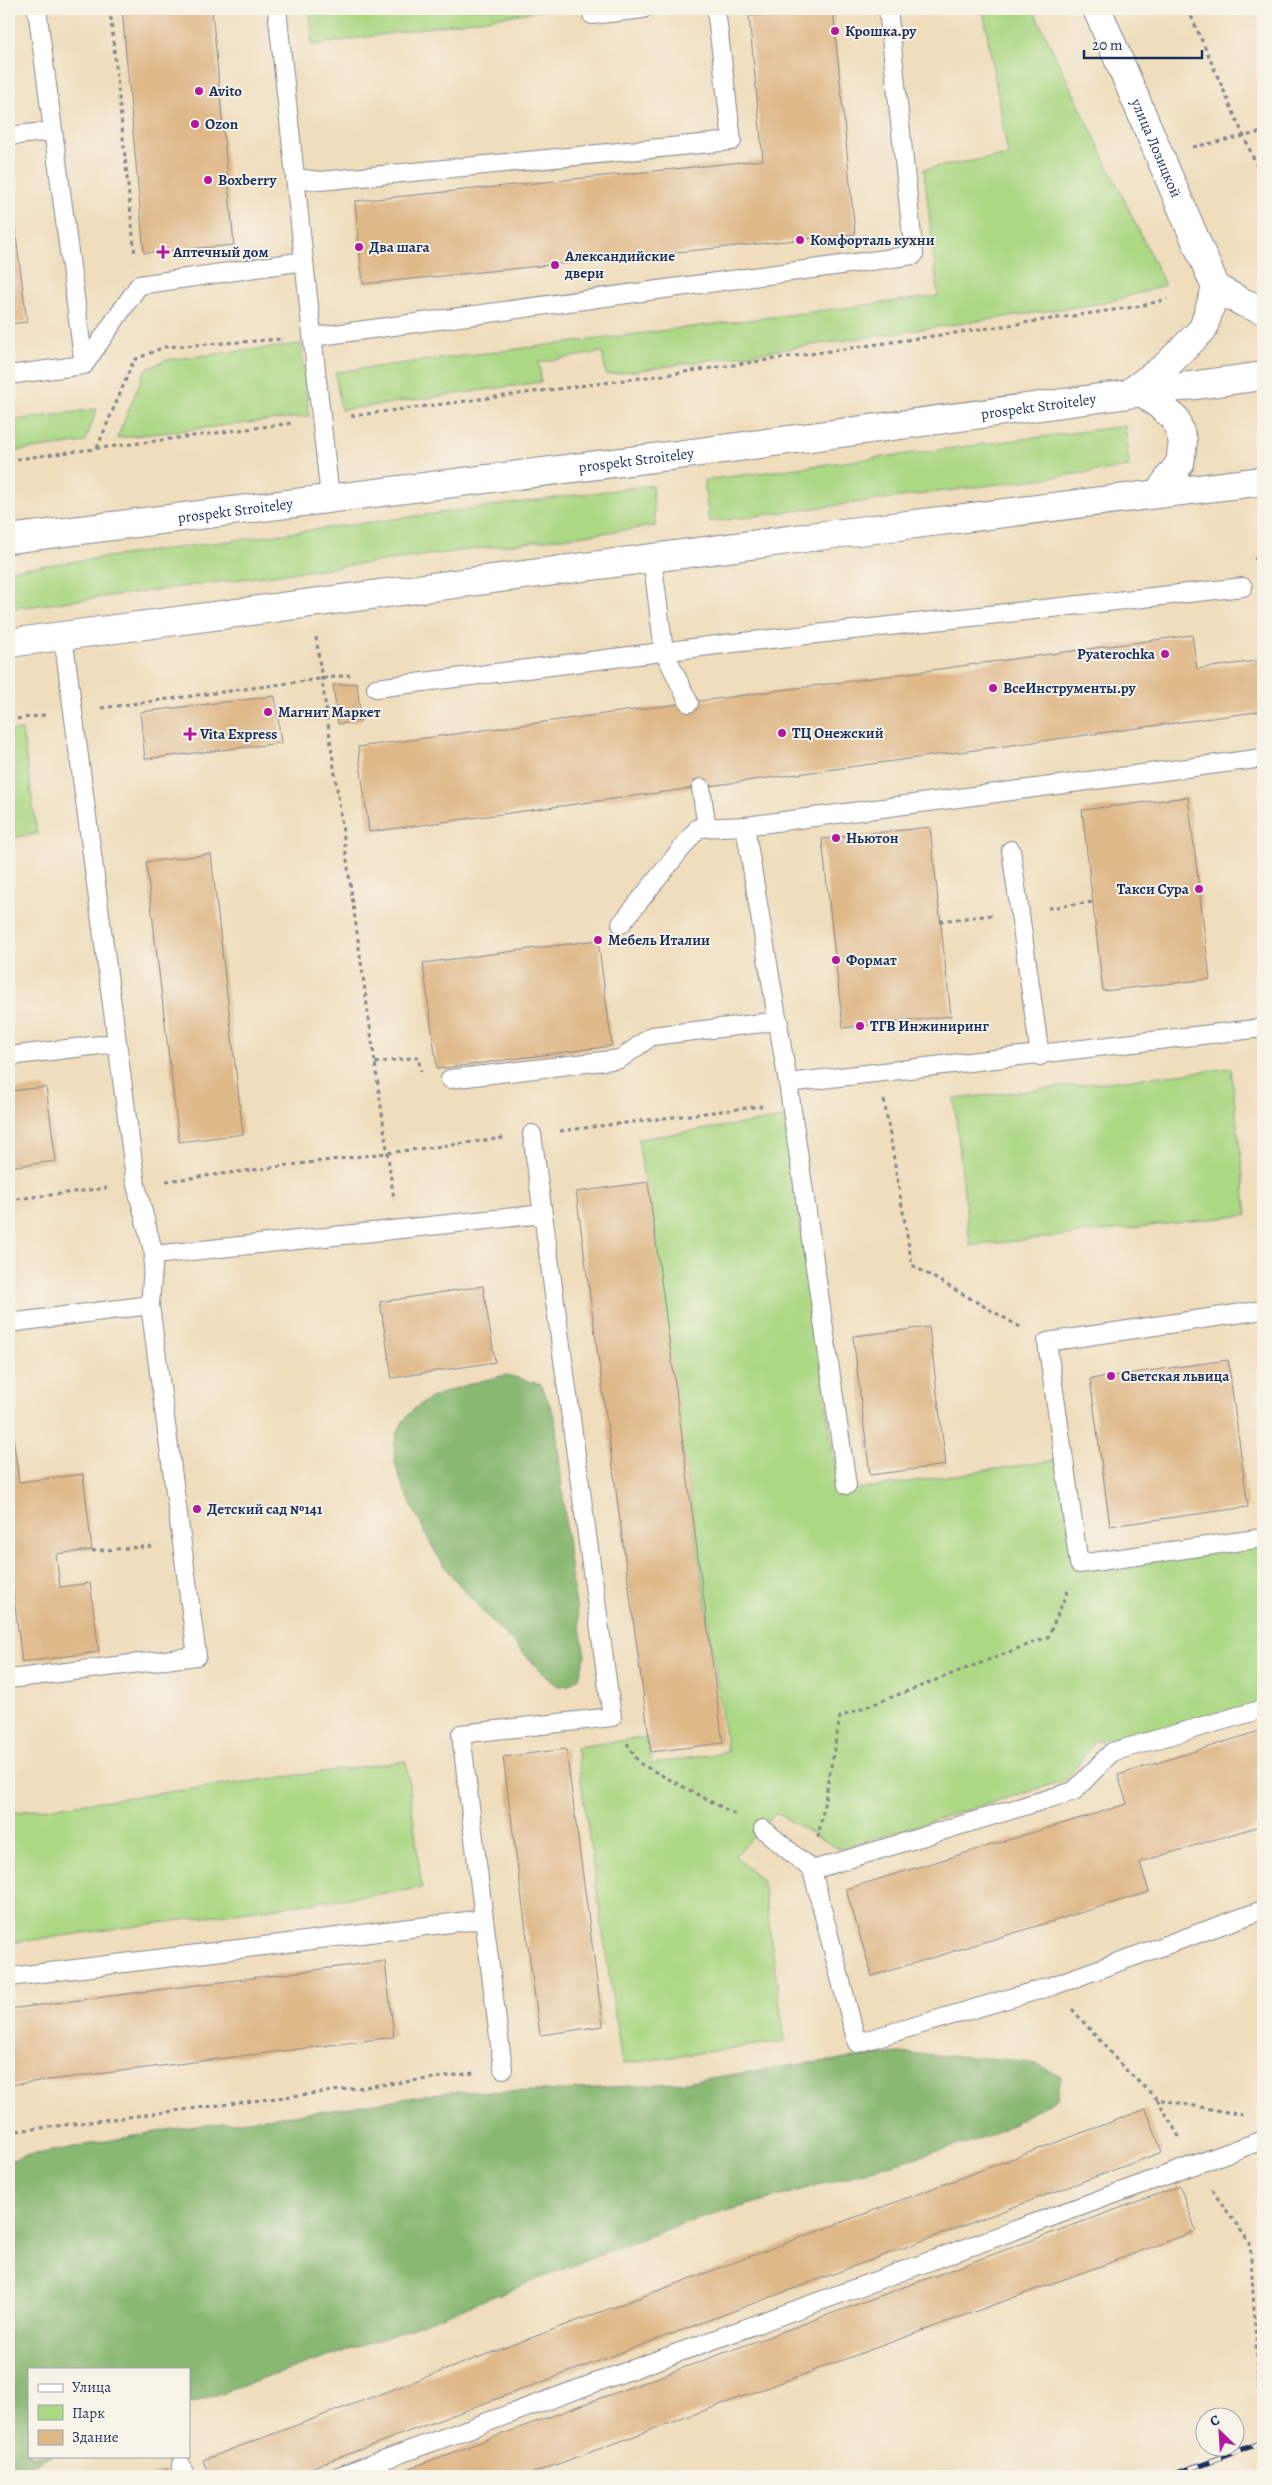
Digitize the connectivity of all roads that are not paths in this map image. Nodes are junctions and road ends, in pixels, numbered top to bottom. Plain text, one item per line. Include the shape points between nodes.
1 (37, 9) edge
2 (277, 9) edge
3 (591, 9) edge
4 (643, 9) edge
5 (716, 9) edge
6 (888, 9) edge
7 (1097, 9) edge
8 (53, 131) junction
9 (9, 136) edge
10 (296, 178) junction
11 (304, 261) junction
12 (1216, 288) junction
13 (1263, 310) edge
14 (313, 337) junction
15 (84, 365) junction
16 (9, 375) edge
17 (1263, 376) edge
18 (1135, 393) junction
19 (1263, 481) edge
20 (1158, 492) junction
21 (330, 498) junction
22 (9, 539) edge
23 (652, 558) junction
24 (1243, 587) dead end
25 (63, 636) junction
26 (9, 642) edge
27 (664, 651) junction
28 (376, 688) dead end
29 (689, 703) dead end
30 (1263, 758) edge
31 (701, 788) dead end
32 (745, 826) junction
33 (707, 828) junction
34 (1011, 850) dead end
35 (621, 924) dead end
36 (779, 1021) junction
37 (1263, 1028) edge
38 (117, 1044) junction
39 (9, 1056) edge
40 (1040, 1056) junction
41 (450, 1079) road end
42 (788, 1083) junction
43 (532, 1134) road end
44 (544, 1214) junction
45 (154, 1255) junction
46 (150, 1305) junction
47 (1263, 1310) edge
48 (9, 1323) edge
49 (847, 1485) dead end
50 (1263, 1538) edge
51 (9, 1679) edge
52 (1263, 1709) edge
53 (763, 1829) road end
54 (812, 1870) junction
55 (1263, 1910) edge
56 (484, 1919) junction
57 (9, 1978) edge
58 (503, 2070) road end
59 (1263, 2140) edge
60 (339, 2476) edge

1 - 8 lane
2 - 10 lane
3 - 4 lane via 592,15
5 - 10 lane via 732,141 320,181
6 - 14 lane via 914,255
7 - 12 main road, улица Лозицкой
8 - 9 lane
8 - 15 lane
10 - 11 lane
11 - 14 lane
11 - 15 lane via 139,285
12 - 13 main road
12 - 18 main road via 1203,329
14 - 21 lane
15 - 16 lane
17 - 18 main road, prospekt Stroiteley
18 - 20 main road via 1174,418 1183,441 1180,463
18 - 21 main road, prospekt Stroiteley
19 - 20 main road
20 - 23 main road
21 - 22 main road, prospekt Stroiteley
23 - 25 main road
23 - 27 lane
24 - 27 lane
25 - 26 main road
25 - 38 lane
27 - 28 lane
27 - 29 lane
30 - 32 lane
31 - 33 lane
32 - 33 lane
32 - 36 lane
33 - 35 lane via 698,828
34 - 40 lane
36 - 41 lane via 652,1036 620,1059
36 - 42 lane
37 - 40 lane
38 - 39 lane
38 - 45 lane via 136,1185
40 - 42 lane
42 - 49 lane
43 - 44 lane
44 - 45 lane
44 - 56 lane via 612,1716 461,1734
45 - 46 lane
46 - 48 lane
46 - 51 lane via 197,1656
47 - 50 lane via 1046,1342 1079,1564
52 - 54 lane via 1112,1752 1074,1791
53 - 54 lane
54 - 55 lane via 857,2043 1052,1986
56 - 57 lane
56 - 58 lane
59 - 60 lane

